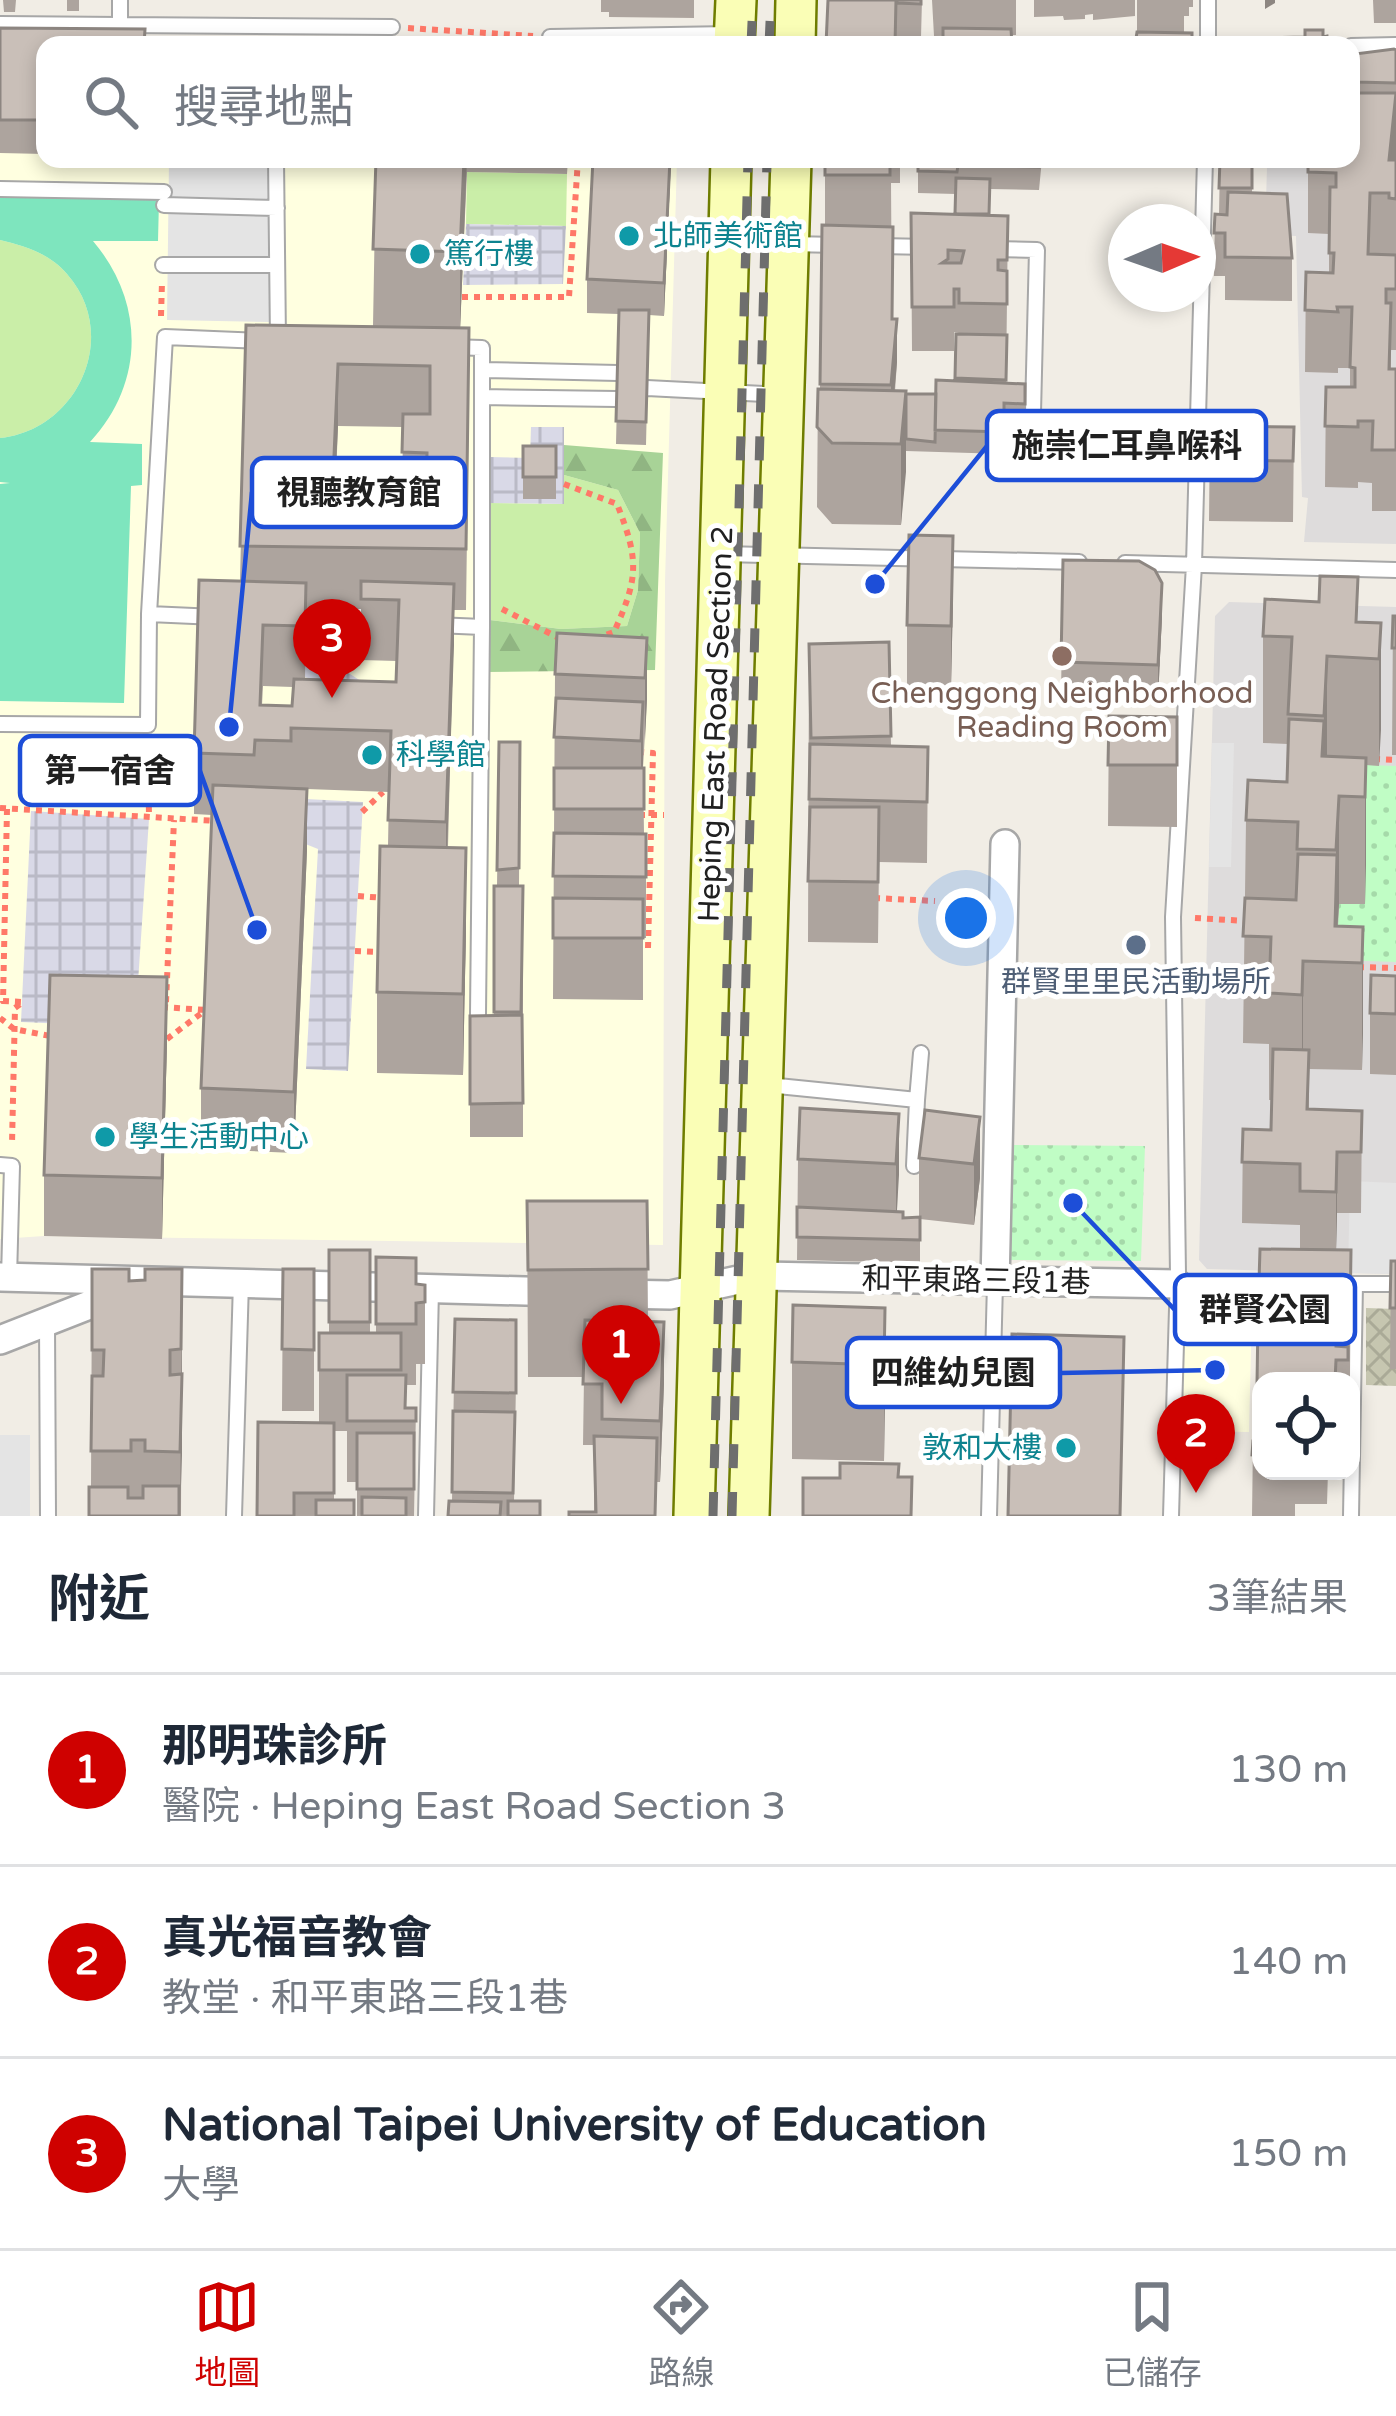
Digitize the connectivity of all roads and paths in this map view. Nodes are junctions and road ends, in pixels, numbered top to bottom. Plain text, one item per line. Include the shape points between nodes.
1 (120, 0) edge
2 (796, 0) edge
3 (1208, 0) edge
4 (0, 24) edge
5 (120, 25) junction
6 (735, 26) edge
7 (392, 27) joint
8 (534, 36) edge
9 (567, 36) edge
10 (795, 36) edge
11 (1208, 36) edge
12 (1396, 45) edge
13 (1360, 46) edge
14 (277, 168) edge
15 (577, 168) edge
16 (731, 168) edge
17 (791, 168) edge
18 (1205, 168) edge
19 (0, 189) edge
20 (277, 208) junction
21 (788, 244) junction
22 (950, 248) edge
23 (971, 248) edge
24 (163, 265) dead end
25 (278, 266) junction
26 (462, 297) edge
27 (300, 342) edge
28 (424, 346) edge
29 (278, 349) junction
30 (256, 355) edge
31 (482, 370) junction
32 (647, 388) junction
33 (725, 392) junction
34 (783, 395) junction
35 (482, 397) junction
36 (1032, 453) dead end
37 (564, 484) dead end
38 (721, 554) junction
39 (778, 556) junction
40 (1194, 565) junction
41 (1396, 570) edge
42 (482, 595) junction
43 (149, 614) junction
44 (283, 616) edge
45 (239, 619) edge
46 (391, 623) edge
47 (414, 624) edge
48 (482, 627) junction
49 (594, 639) edge
50 (574, 645) edge
51 (0, 724) edge
52 (148, 724) junction
53 (630, 752) edge
54 (1355, 759) edge
55 (1396, 760) edge
56 (382, 792) dead end
57 (4, 808) edge
58 (362, 812) dead end
59 (628, 815) edge
60 (664, 815) dead end
61 (652, 816) junction
62 (149, 819) junction
63 (175, 820) junction
64 (218, 821) edge
65 (1005, 844) dead end
66 (630, 884) edge
67 (650, 884) junction
68 (358, 896) dead end
69 (868, 897) edge
70 (398, 898) edge
71 (935, 901) dead end
72 (1173, 917) junction
73 (1262, 921) edge
74 (628, 948) edge
75 (355, 951) dead end
76 (380, 952) edge
77 (1350, 966) edge
78 (1396, 968) edge
79 (2, 1002) edge
80 (148, 1006) edge
81 (166, 1007) junction
82 (478, 1014) edge
83 (0, 1018) edge
84 (14, 1029) junction
85 (50, 1036) edge
86 (166, 1039) edge
87 (921, 1053) dead end
88 (763, 1084) junction
89 (917, 1100) junction
90 (6, 1165) edge
91 (914, 1166) dead end
92 (757, 1276) junction
93 (5, 1277) edge
94 (156, 1279) junction
95 (241, 1282) junction
96 (995, 1283) junction
97 (1178, 1284) junction
98 (1288, 1284) edge
99 (1333, 1284) edge
100 (1355, 1284) junction
101 (1396, 1284) edge
102 (702, 1288) junction
103 (431, 1289) junction
104 (46, 1321) junction
105 (0, 1340) edge
106 (47, 1516) edge
107 (234, 1516) edge
108 (425, 1516) edge
109 (694, 1516) edge
110 (749, 1516) edge
111 (989, 1516) edge
112 (1171, 1516) edge
113 (1351, 1516) edge

1 - 5 lane
2 - 10 main road
3 - 11 lane
4 - 5 lane
5 - 7 lane
6 - 9 lane
7 - 8 path
12 - 13 lane
14 - 20 lane
15 - 26 path via 569,297
16 - 33 main road, Heping East Road Section 2
17 - 21 main road, Heping East Road Section 2
18 - 40 lane
19 - 20 lane
20 - 25 lane
21 - 22 lane
21 - 34 main road, Heping East Road Section 2
23 - 36 lane via 1037,250
24 - 25 lane
25 - 29 lane
27 - 29 lane
28 - 31 lane via 482,348
29 - 30 lane
29 - 43 lane via 165,338
31 - 32 lane via 618,373
31 - 35 lane
32 - 33 lane
32 - 35 lane via 617,399
33 - 34 lane
33 - 38 main road, Heping East Road Section 2
34 - 39 main road, Heping East Road Section 2
35 - 42 lane
37 - 49 path via 617,504 634,548 630,598 614,632
38 - 39 lane
38 - 102 main road, Heping East Road Section 2
39 - 40 lane
39 - 88 main road, Heping East Road Section 2
40 - 41 lane
40 - 72 lane
42 - 48 lane
42 - 50 path
43 - 45 lane
43 - 52 lane
44 - 46 lane
47 - 48 lane
48 - 82 lane
51 - 52 lane
52 - 62 path
53 - 61 path via 653,753
54 - 55 path
56 - 58 path
57 - 62 path
57 - 79 path
59 - 61 path
60 - 61 path
61 - 67 path
62 - 63 path
63 - 64 path
63 - 81 path
65 - 96 street
66 - 67 path
67 - 74 path via 648,948
68 - 70 path
69 - 71 path
72 - 73 path
72 - 97 lane
75 - 76 path
77 - 78 path
79 - 84 path via 23,1002
80 - 81 path
81 - 86 path via 206,1010
83 - 84 path
84 - 85 path
84 - 90 path
87 - 89 lane
88 - 89 lane
88 - 92 main road, Heping East Road Section 2
89 - 91 lane
90 - 93 lane
92 - 96 street, 和平東路三段1巷
92 - 102 street, 和平東路三段1巷
92 - 110 main road, Heping East Road Section 2
93 - 94 street, 和平東路三段1巷
94 - 95 street, 和平東路三段1巷
94 - 104 street
95 - 103 street, 和平東路三段1巷 via 308,1295
95 - 107 lane
96 - 97 street, 和平東路三段1巷
96 - 111 lane
97 - 98 lane, 和平東路三段1巷
97 - 112 lane
99 - 100 lane
100 - 101 lane
100 - 113 lane
102 - 103 street, 和平東路三段1巷 via 670,1295
102 - 109 main road, Heping East Road Section 2
103 - 108 lane
104 - 105 street
104 - 106 lane

